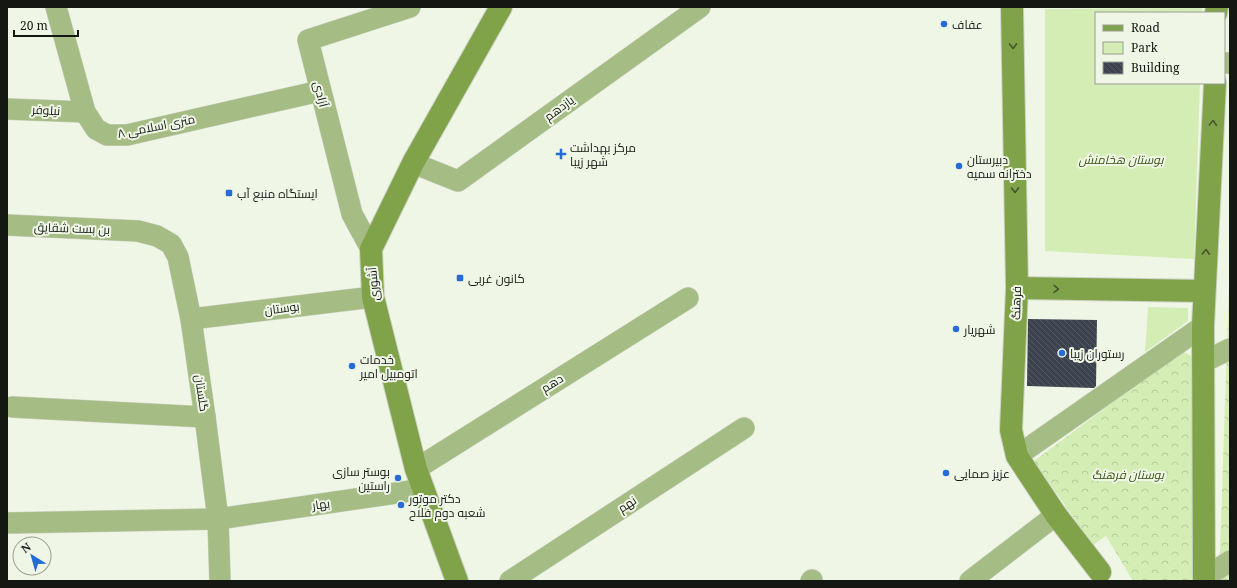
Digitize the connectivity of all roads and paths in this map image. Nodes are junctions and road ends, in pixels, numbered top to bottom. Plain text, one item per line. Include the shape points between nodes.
1 (56, 7) edge
2 (410, 7) edge
3 (501, 7) edge
4 (700, 7) edge
5 (1012, 7) edge
6 (1215, 84) edge
7 (320, 90) junction
8 (7, 108) edge
9 (85, 112) junction
10 (413, 163) junction
11 (7, 225) edge
12 (138, 231) joint
13 (371, 249) junction
14 (1017, 288) junction
15 (1204, 291) junction
16 (373, 297) junction
17 (688, 298) dead end
18 (191, 319) junction
19 (1203, 326) junction
20 (1230, 350) edge
21 (1203, 362) junction
22 (12, 407) dead end
23 (205, 417) junction
24 (744, 428) dead end
25 (1017, 456) junction
26 (416, 469) junction
27 (424, 489) junction
28 (1056, 514) junction
29 (218, 519) junction
30 (7, 523) edge
31 (1230, 561) edge
32 (1100, 572) dead end
33 (1204, 579) edge
34 (220, 581) edge
35 (457, 581) edge
36 (510, 581) edge
37 (970, 581) edge

1 - 9 street, ۸ متری اسلامی
2 - 7 street, آزادی via 308,40
3 - 10 street, آشوری
4 - 10 street, یازدهم via 458,181
5 -> 14 street, فرهنگ
15 -> 6 street
7 - 9 street, ۸ متری اسلامی via 127,135 108,135 96,129
7 - 13 street, آزادی via 352,214
8 - 9 street, نیلوفر
10 - 13 street, آشوری
11 - 12 street, بن بست شقایق
12 - 18 street, گلستان via 157,236 171,244 178,257
13 - 16 street, آشوری
14 -> 15 street
14 - 25 street, فرهنگ via 1011,430
15 - 19 street
16 - 18 street, بوستان
16 - 26 street, آشوری
17 - 26 street, دهم
18 - 23 street, گلستان
19 - 21 street
19 - 25 street
20 - 21 street
21 - 33 street
22 - 23 street
23 - 29 street, گلستان
24 - 36 street, نهم
25 - 28 street, فرهنگ
26 - 27 street, آشوری
27 - 29 street, بهار
27 - 35 street, آشوری
28 - 32 street, فرهنگ
28 - 37 street
29 - 30 street, بهار
29 - 34 street, گلستان
31 - 33 street

